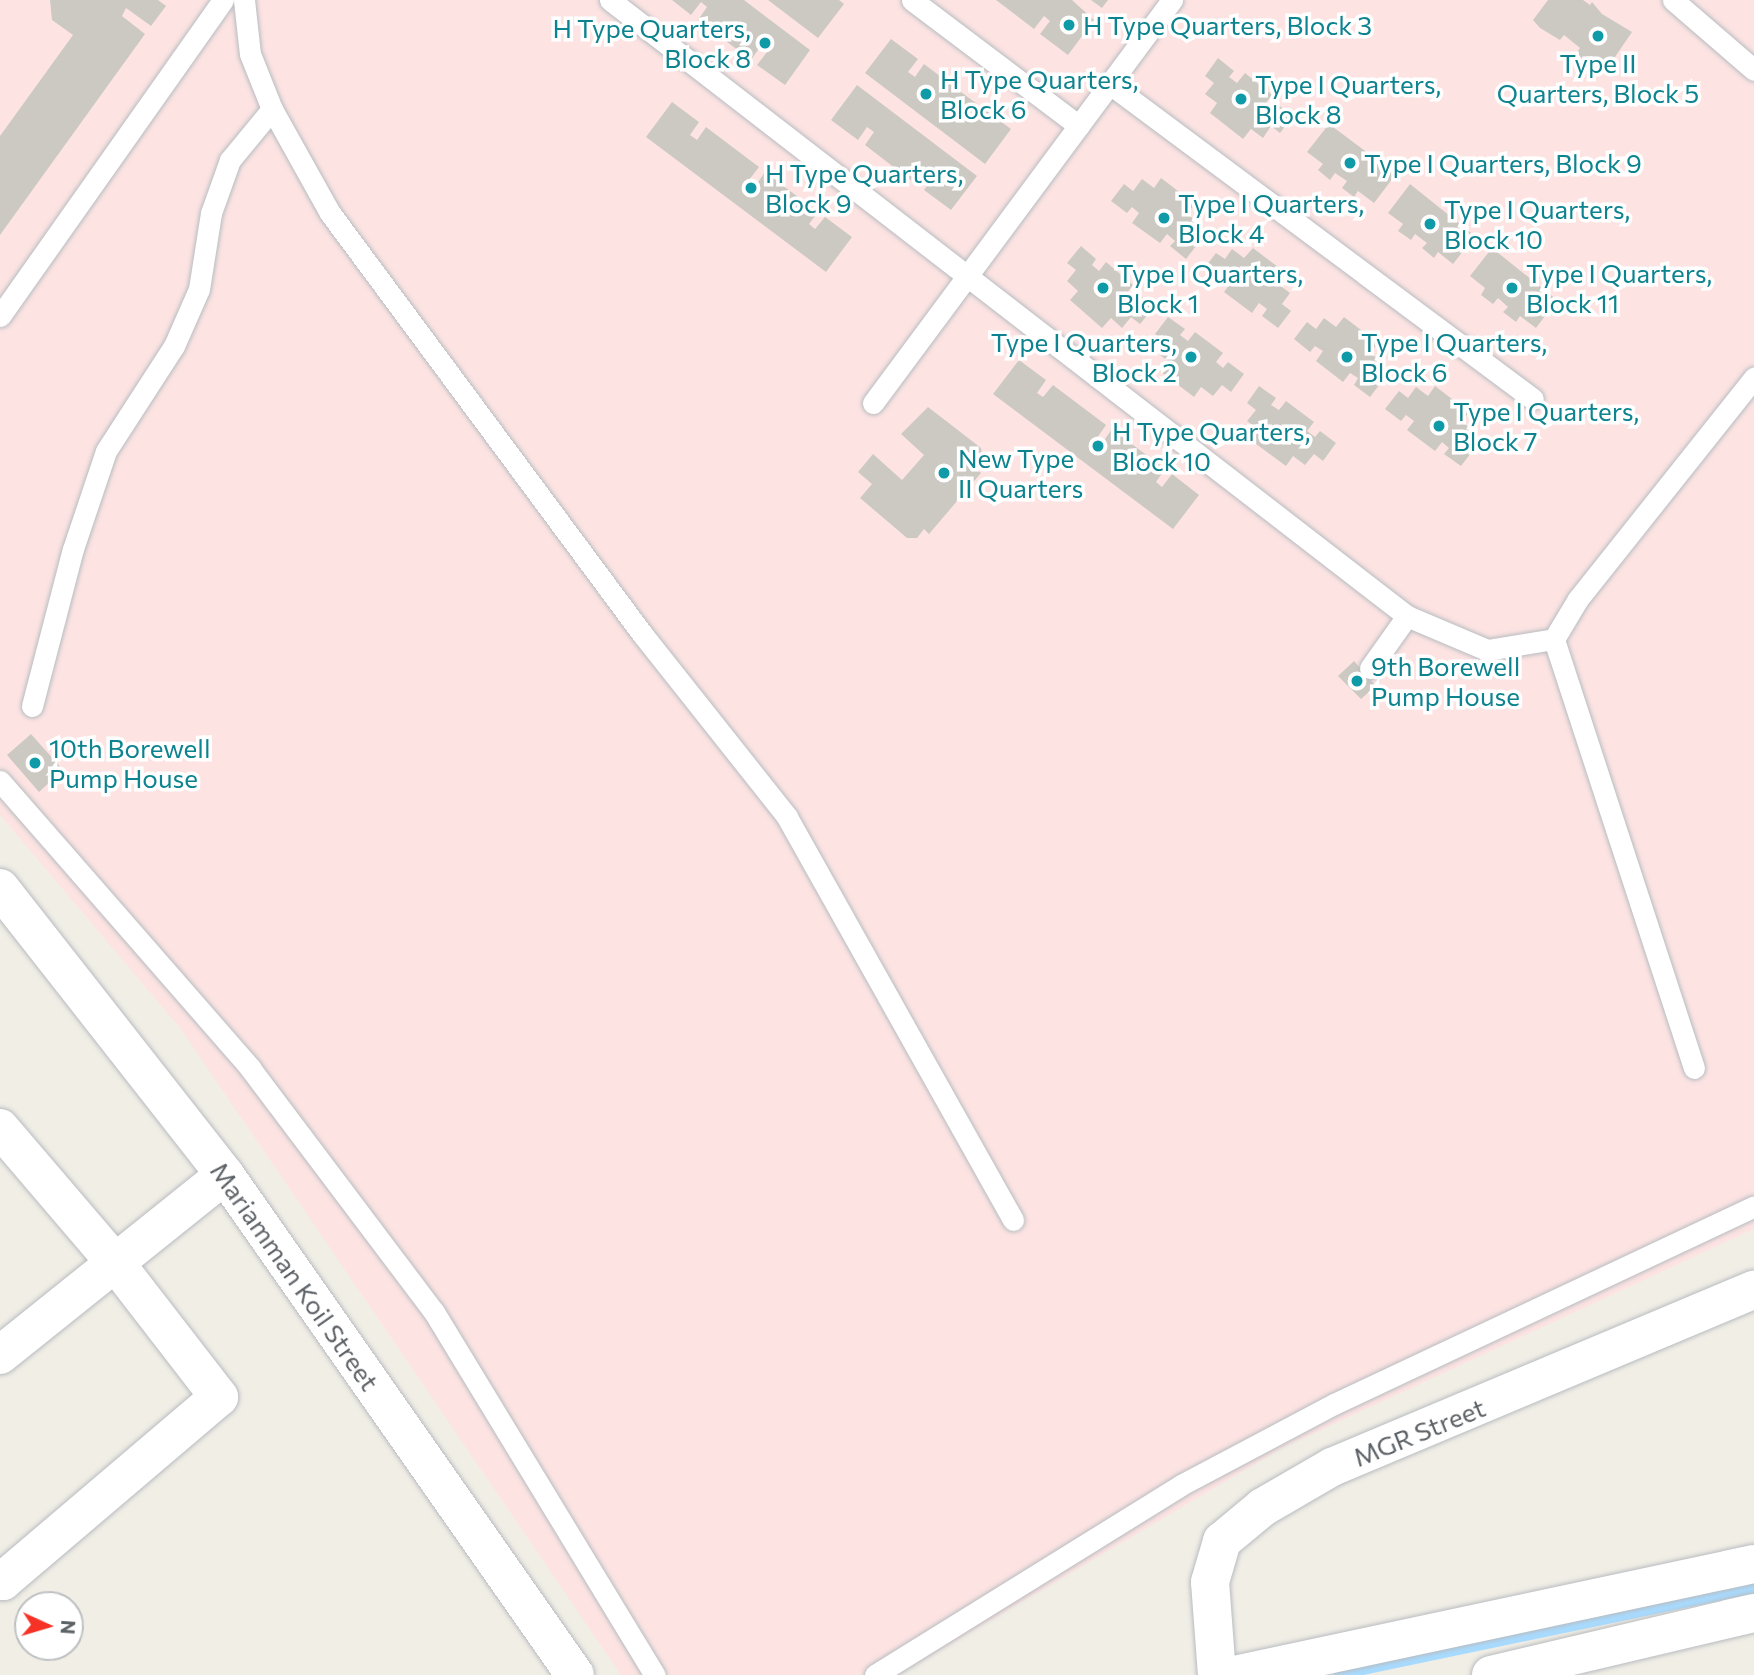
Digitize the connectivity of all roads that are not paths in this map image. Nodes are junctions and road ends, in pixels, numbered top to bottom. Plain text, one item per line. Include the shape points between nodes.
1 (223, 0) edge
2 (244, 0) edge
3 (610, 0) edge
4 (912, 0) edge
5 (1172, 0) edge
6 (1673, 0) edge
7 (1754, 70) edge
8 (1110, 84) junction
9 (272, 109) junction
10 (1079, 126) junction
11 (968, 276) junction
12 (0, 316) edge
13 (1754, 378) edge
14 (1533, 399) dead end
15 (873, 403) dead end
16 (1407, 616) junction
17 (1554, 639) junction
18 (1370, 668) dead end
19 (32, 706) dead end
20 (0, 781) edge
21 (0, 888) edge
22 (1694, 1068) dead end
23 (0, 1128) edge
24 (225, 1175) junction
25 (1754, 1206) edge
26 (1013, 1220) dead end
27 (117, 1265) junction
28 (1754, 1290) edge
29 (4, 1343) edge
30 (1754, 1564) edge
31 (0, 1577) edge
32 (1754, 1612) edge
33 (575, 1675) edge
34 (655, 1675) edge
35 (875, 1675) edge
36 (1217, 1675) edge
37 (1234, 1675) edge
38 (1491, 1675) edge

1 - 12 lane
2 - 9 lane via 250,54
3 - 11 lane
4 - 10 lane
5 - 8 lane
6 - 7 lane
8 - 10 lane
8 - 14 lane
9 - 19 lane via 230,160 211,213 199,289 174,346 106,451 73,549
9 - 26 lane via 330,213 643,635 787,817
10 - 11 lane
11 - 15 lane
11 - 16 lane
13 - 17 lane via 1578,599
16 - 17 lane via 1487,650
16 - 18 lane
17 - 22 lane
20 - 34 lane via 250,1068 434,1312
21 - 24 street, Mariamman Koil Street
23 - 27 street
24 - 27 street
24 - 33 street, Mariamman Koil Street
25 - 35 lane via 1334,1404 1181,1485
27 - 29 street
27 - 31 street via 219,1397 3,1581
28 - 36 street, MGR Street via 1332,1467 1263,1507 1222,1541 1210,1582
30 - 37 street
32 - 38 street

